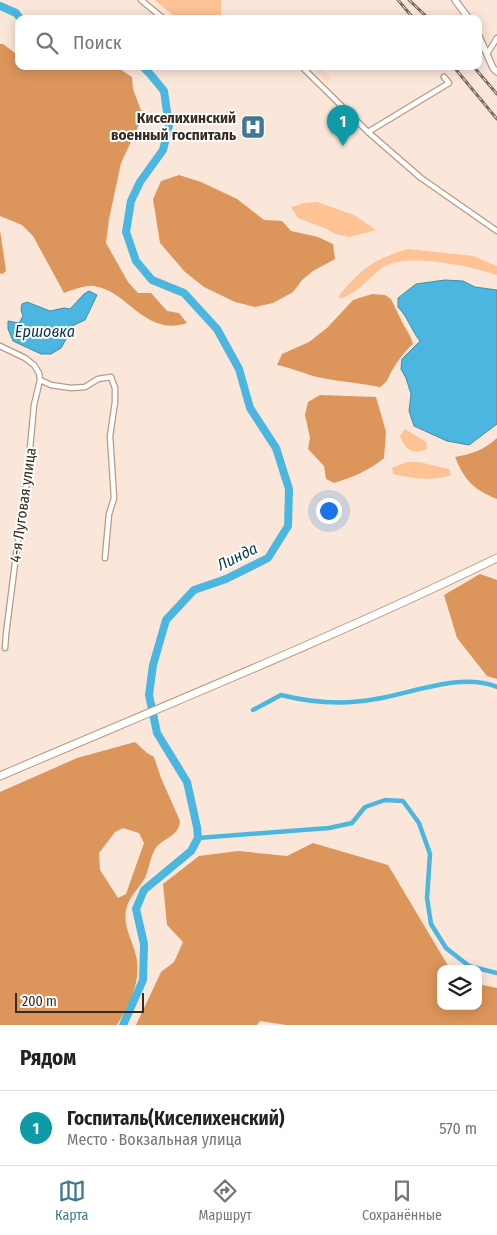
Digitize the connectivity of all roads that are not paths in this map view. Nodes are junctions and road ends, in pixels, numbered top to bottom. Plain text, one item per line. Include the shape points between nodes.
1 (141, 0) edge
2 (455, 0) edge
3 (159, 15) edge
4 (466, 15) edge
5 (497, 38) edge
6 (482, 43) edge
7 (487, 54) junction
8 (305, 70) edge
9 (497, 72) edge
10 (444, 77) dead end
11 (368, 132) junction
12 (497, 231) edge
13 (0, 346) edge
14 (40, 380) junction
15 (105, 558) dead end
16 (497, 558) edge
17 (5, 648) dead end
18 (0, 776) edge

1 - 3 street
2 - 4 street
5 - 7 street
6 - 7 street
7 - 9 street
8 - 11 street
10 - 11 street via 449,83
11 - 12 street via 421,178
13 - 14 street via 34,365
14 - 15 street via 71,388 111,377 115,388 110,436 114,498 109,514
14 - 17 street, 4-я Луговая улица via 34,405
16 - 18 main road via 416,598

